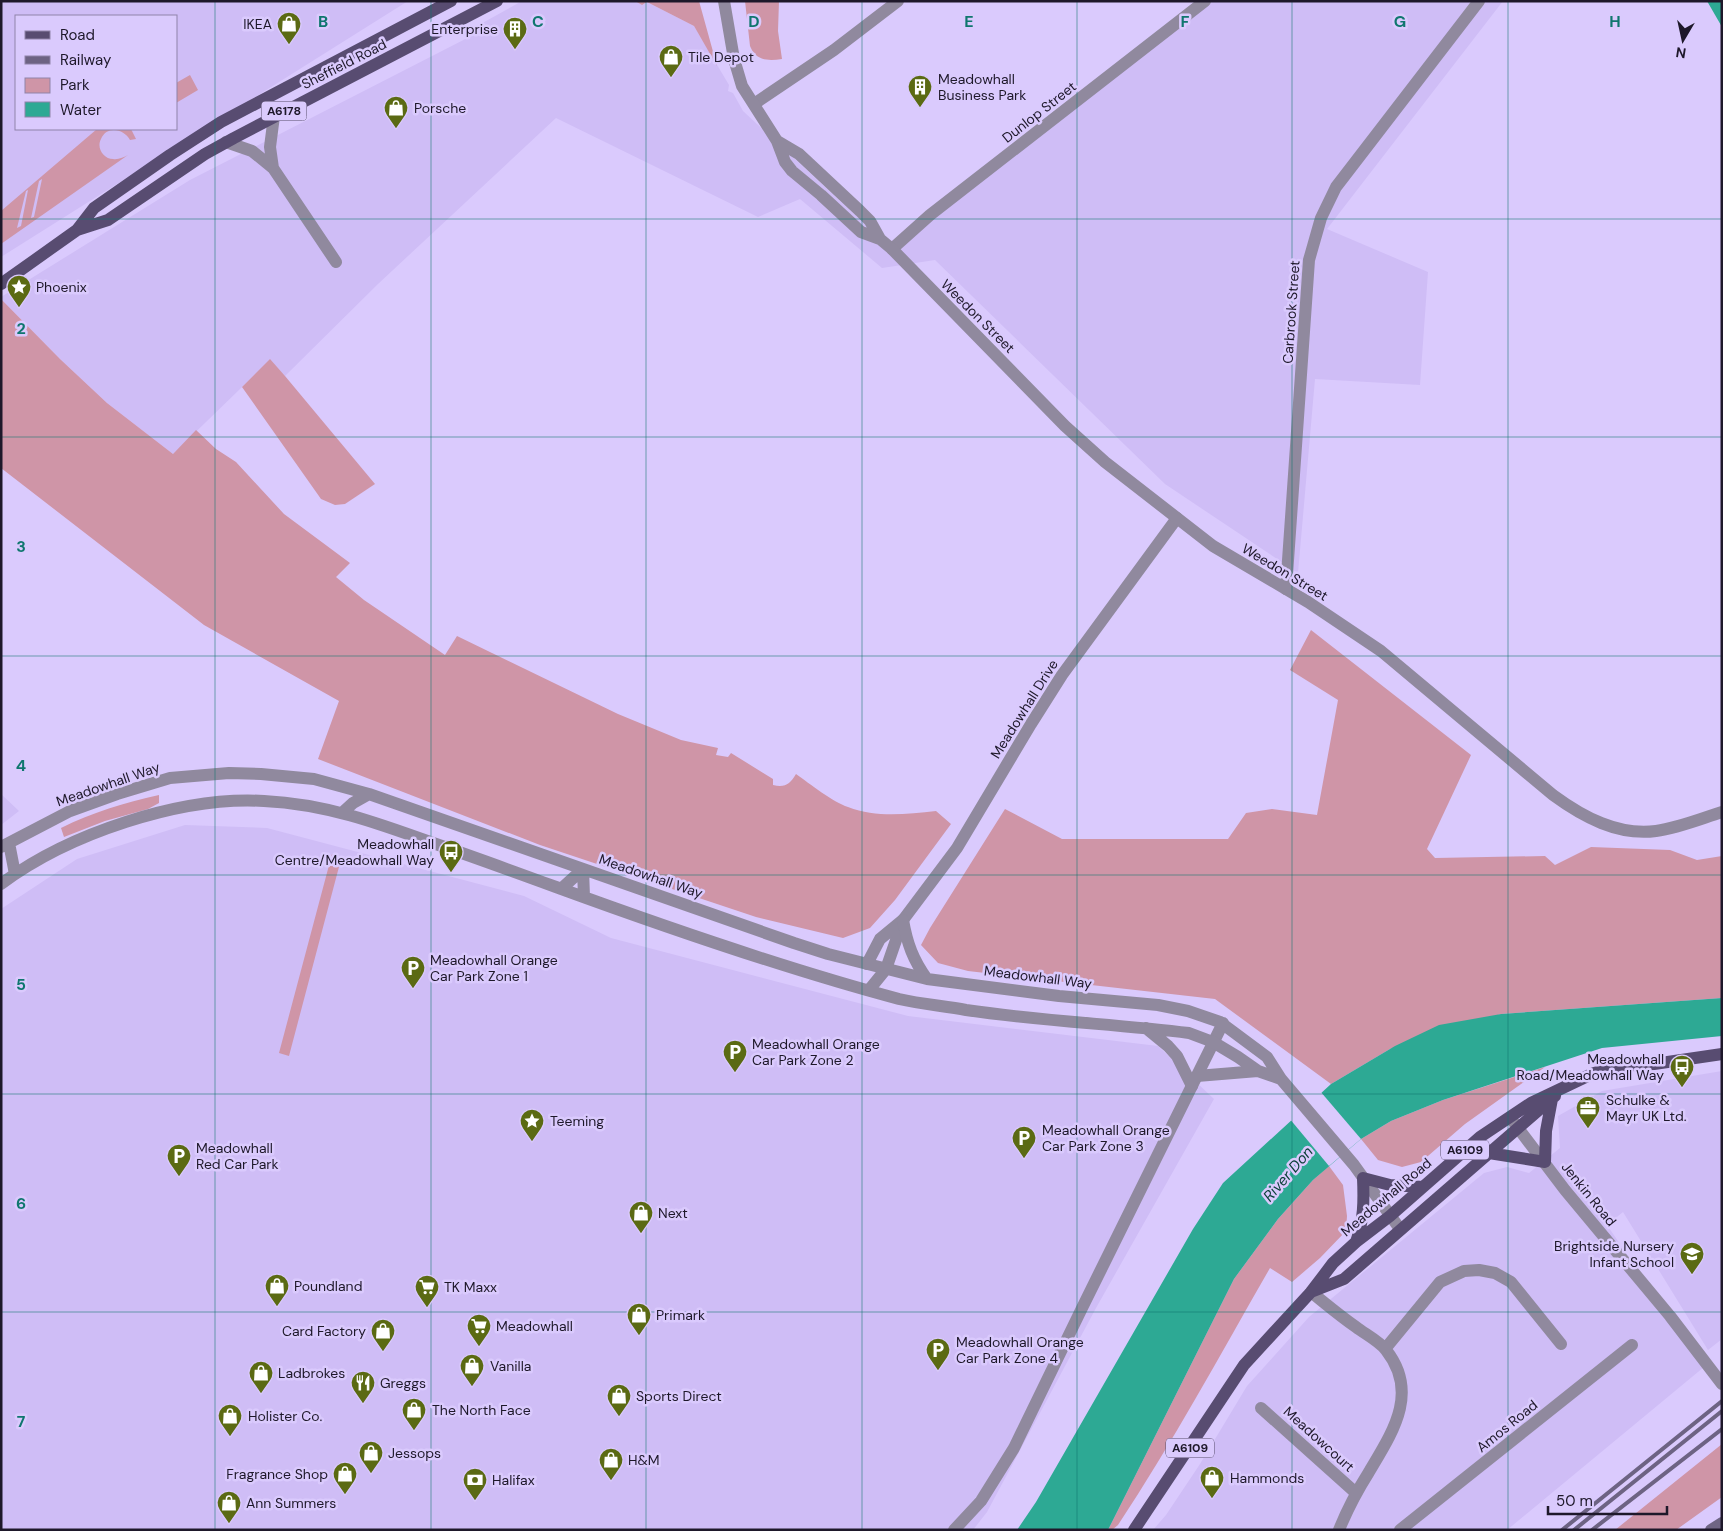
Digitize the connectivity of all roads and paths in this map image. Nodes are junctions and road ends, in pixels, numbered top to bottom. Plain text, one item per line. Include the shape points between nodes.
1 (451, 1) edge
2 (497, 1) edge
3 (724, 1) edge
4 (898, 1) edge
5 (1205, 1) edge
6 (1479, 1) edge
7 (754, 104) junction
8 (274, 116) junction
9 (226, 142) junction
10 (273, 168) junction
11 (77, 230) junction
12 (892, 249) junction
13 (336, 262) dead end
14 (1, 284) edge
15 (1177, 518) junction
16 (1286, 589) junction
17 (369, 794) junction
18 (1722, 812) edge
19 (342, 813) junction
20 (5, 845) edge
21 (1, 864) edge
22 (583, 868) junction
23 (15, 874) junction
24 (1, 884) edge
25 (561, 889) junction
26 (584, 897) junction
27 (903, 920) junction
28 (867, 964) junction
29 (886, 969) junction
30 (927, 979) junction
31 (869, 990) junction
32 (1223, 1023) junction
33 (1146, 1028) junction
34 (1213, 1042) junction
35 (1722, 1054) edge
36 (1258, 1071) junction
37 (1281, 1079) junction
38 (1194, 1081) junction
39 (1565, 1088) junction
40 (1552, 1099) junction
41 (1509, 1116) junction
42 (1519, 1128) junction
43 (1489, 1153) junction
44 (1545, 1162) junction
45 (1363, 1178) junction
46 (1423, 1186) junction
47 (1390, 1216) junction
48 (1400, 1229) junction
49 (1356, 1242) junction
50 (1311, 1292) junction
51 (1562, 1344) dead end
52 (1632, 1345) dead end
53 (1385, 1349) junction
54 (1718, 1379) edge
55 (1261, 1408) dead end
56 (1356, 1493) junction
57 (1722, 1522) edge
58 (954, 1530) edge
59 (1134, 1530) edge
60 (1339, 1530) edge
61 (1400, 1530) edge
62 (1712, 1530) edge

1 - 11 main road, Sheffield Road / A6178 via 221,122 94,208
2 - 8 main road, Sheffield Road / A6178
3 - 7 street, Weedon Street via 734,59 742,86
4 - 7 street via 834,50
5 - 12 street, Dunlop Street via 930,215
6 - 16 street, Carbrook Street via 1336,187 1321,218 1309,260
7 - 12 street, Weedon Street via 792,171 861,232 880,239
8 - 9 main road, Sheffield Road / A6178
8 - 10 street via 270,147
9 - 10 street via 252,151
9 - 11 main road, Sheffield Road / A6178 via 108,220
10 - 13 street
11 - 14 main road, Sheffield Road / A6178
12 - 15 street, Weedon Street via 1065,426
15 - 16 street, Weedon Street via 1213,546
15 - 27 street, Meadowhall Drive via 1062,675 957,848
16 - 18 street, Weedon Street via 1381,651 1574,811 1594,821 1638,832 1669,828
17 - 19 street
17 - 20 street, Meadowhall Way via 314,779 268,775 230,773 170,778 70,811
17 - 22 street, Meadowhall Way
19 - 23 street via 314,806 259,801 192,806 115,826 34,862
19 - 25 street
20 - 23 street
21 - 23 street
22 - 25 street
22 - 26 street
22 - 28 street, Meadowhall Way via 794,943
23 - 24 street
25 - 26 street
26 - 31 street via 789,967
27 - 28 street, Meadowhall Drive via 880,939
27 - 29 street, Meadowhall Drive
27 - 30 street via 912,957
28 - 29 street, Meadowhall Way
28 - 31 street
29 - 30 street, Meadowhall Way
29 - 31 street, Meadowhall Drive
30 - 32 street, Meadowhall Way via 1158,1005
31 - 33 street via 903,1000 982,1012
32 - 34 street
32 - 37 street, Meadowhall Way via 1267,1057
33 - 34 street via 1189,1033
33 - 38 street via 1168,1046
34 - 36 street
34 - 38 street
35 - 39 main road, Meadowhall Road / A6109 via 1621,1066 1594,1073
36 - 37 street
36 - 38 street
37 - 45 street, Meadowhall Way
38 - 58 street via 1014,1448 981,1501
39 - 40 main road, Meadowhall Road / A6109
39 - 41 main road, Meadowhall Road / A6109
40 - 42 main road, Meadowhall Road / A6109
40 - 44 main road
41 - 42 street, Jenkin Road
41 - 46 main road, Meadowhall Road / A6109
42 - 43 main road, Meadowhall Road / A6109
42 - 44 street, Jenkin Road
43 - 44 main road
43 - 48 main road, Meadowhall Road / A6109
44 - 54 street, Jenkin Road
45 - 46 main road via 1390,1185
45 - 47 street, Meadowhall Way
45 - 49 main road via 1363,1219
46 - 47 main road, Meadowhall Road / A6109
47 - 48 street, Meadowhall Way
47 - 49 main road, Meadowhall Road / A6109
48 - 50 main road, Meadowhall Road / A6109 via 1344,1279
49 - 50 main road, Meadowhall Road / A6109 via 1333,1263
50 - 53 street
50 - 59 main road, Meadowhall Road / A6109 via 1244,1365
51 - 53 street via 1511,1282 1495,1272 1479,1270 1464,1271 1440,1282
52 - 61 street, Amos Road
53 - 56 street via 1399,1373 1402,1400 1390,1436
55 - 56 street, Meadowcourt
56 - 60 street
57 - 62 main road

